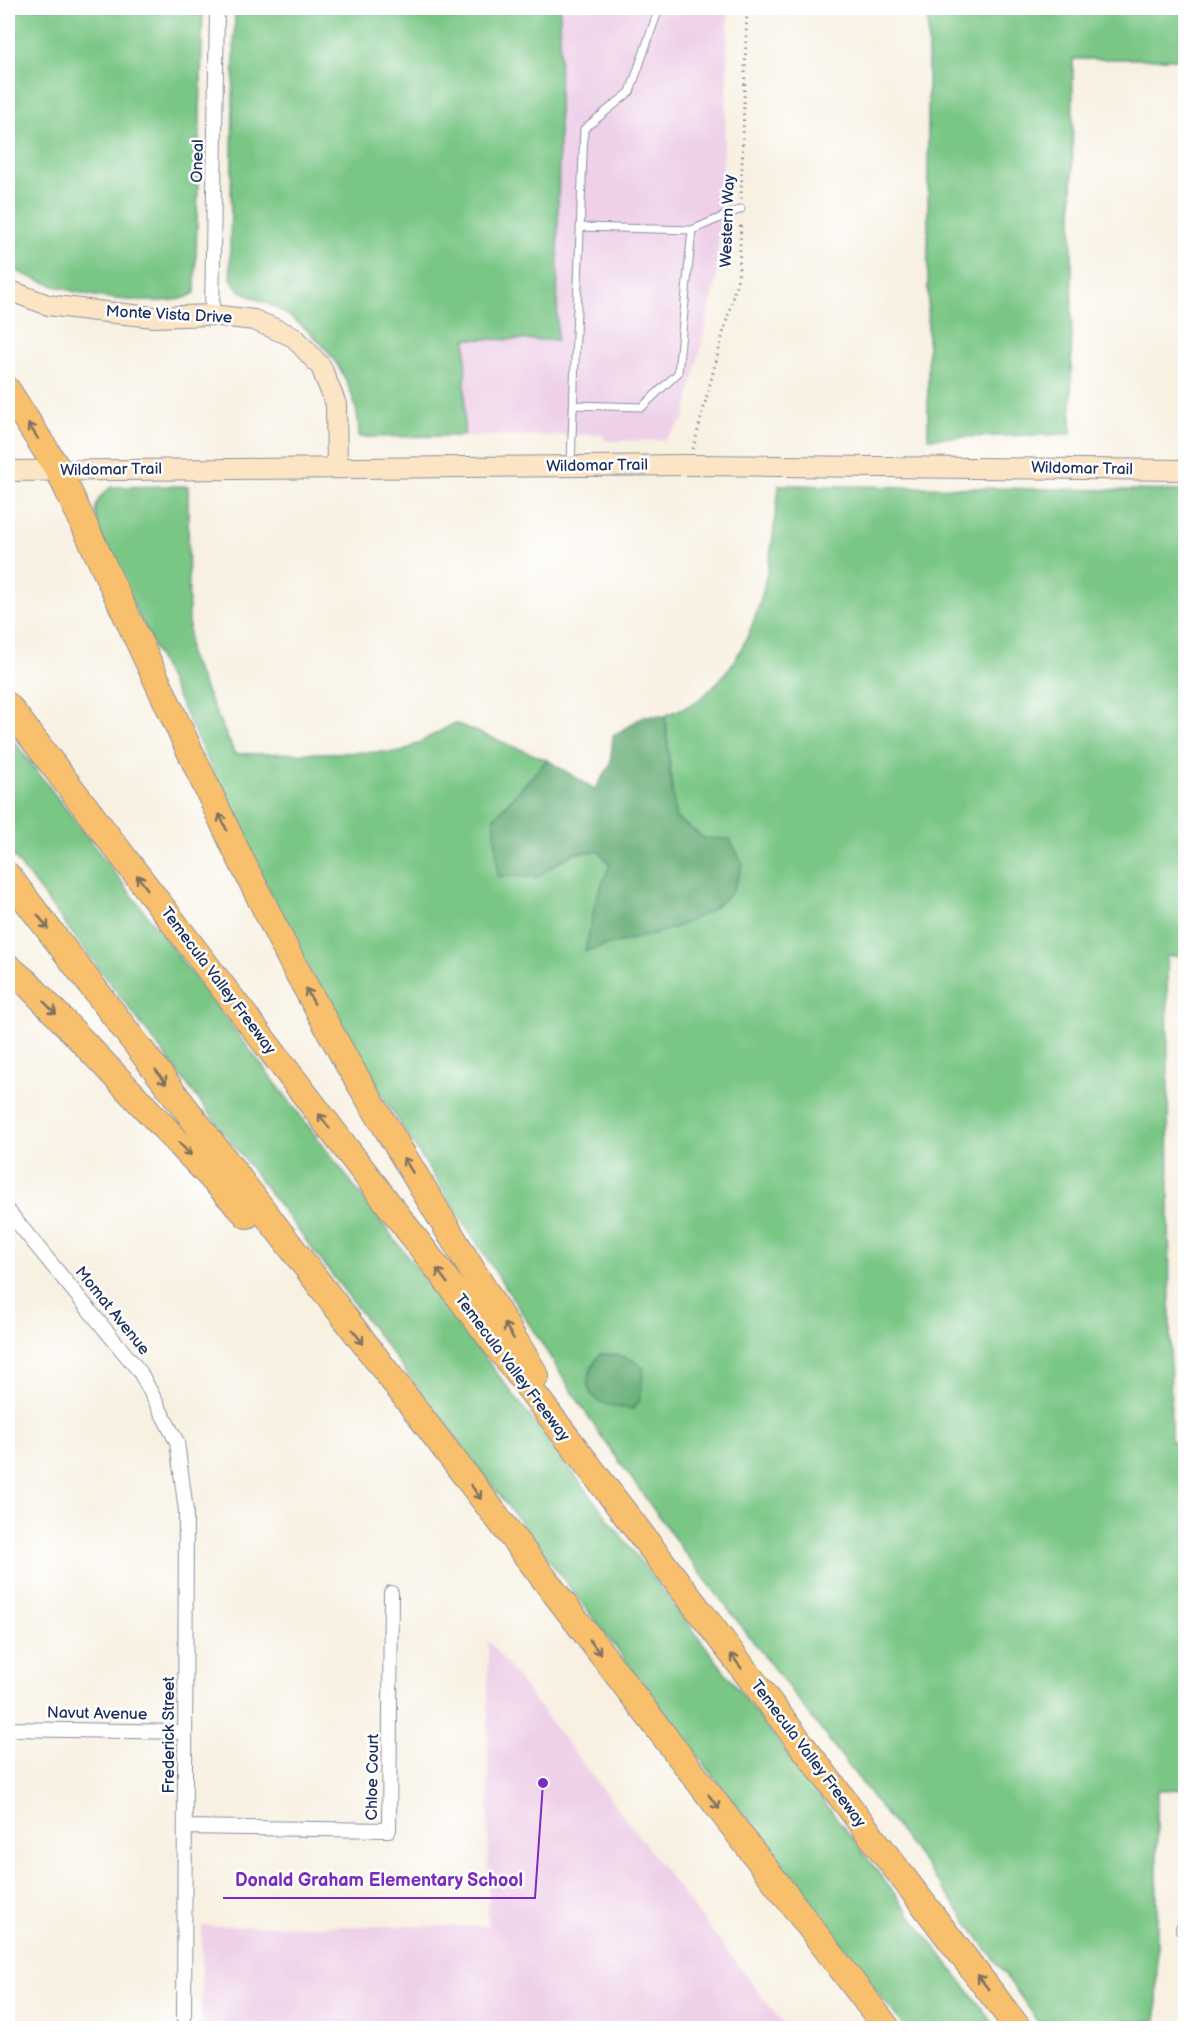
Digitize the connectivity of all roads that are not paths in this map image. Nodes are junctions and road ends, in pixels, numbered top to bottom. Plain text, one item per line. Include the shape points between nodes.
1 (217, 8) edge
2 (659, 8) edge
3 (741, 209) road end
4 (580, 226) junction
5 (692, 230) junction
6 (8, 290) edge
7 (212, 315) junction
8 (8, 391) edge
9 (574, 405) junction
10 (571, 466) junction
11 (337, 468) junction
12 (1185, 470) edge
13 (8, 471) edge
14 (59, 471) junction
15 (8, 706) edge
16 (8, 876) edge
17 (8, 968) edge
18 (8, 1211) edge
19 (332, 1303) junction
20 (177, 1442) joint
21 (605, 1489) junction
22 (392, 1593) dead end
23 (8, 1729) edge
24 (185, 1732) junction
25 (185, 1827) junction
26 (184, 2027) edge
27 (227, 2028) edge
28 (887, 2028) edge
29 (1018, 2028) edge

1 - 7 street, Oneal
2 - 4 lane via 630,92 584,129
3 - 5 lane
4 - 5 lane
4 - 9 lane
5 - 9 lane via 678,373 642,407
6 - 7 main road, Monte Vista Drive via 48,304 96,311
7 - 11 main road, Monte Vista Drive via 254,320 294,337 321,367 336,404
14 -> 8 highway
9 - 10 lane
10 - 11 main road, Wildomar Trail
10 - 12 main road, Wildomar Trail
11 - 14 main road, Wildomar Trail
13 - 14 main road, Wildomar Trail
21 -> 14 highway via 353,1073 293,964
21 -> 15 highway, Temecula Valley Freeway
16 -> 19 highway
17 -> 19 highway via 27,983
18 - 20 street, Momat Avenue via 140,1371
19 -> 28 highway
20 - 24 street, Frederick Street via 186,1511
29 -> 21 highway, Temecula Valley Freeway
22 - 25 street, Chloe Court via 389,1830
23 - 24 street, Navut Avenue
24 - 25 street, Frederick Street
25 - 26 street, Frederick Street
26 - 27 lane

